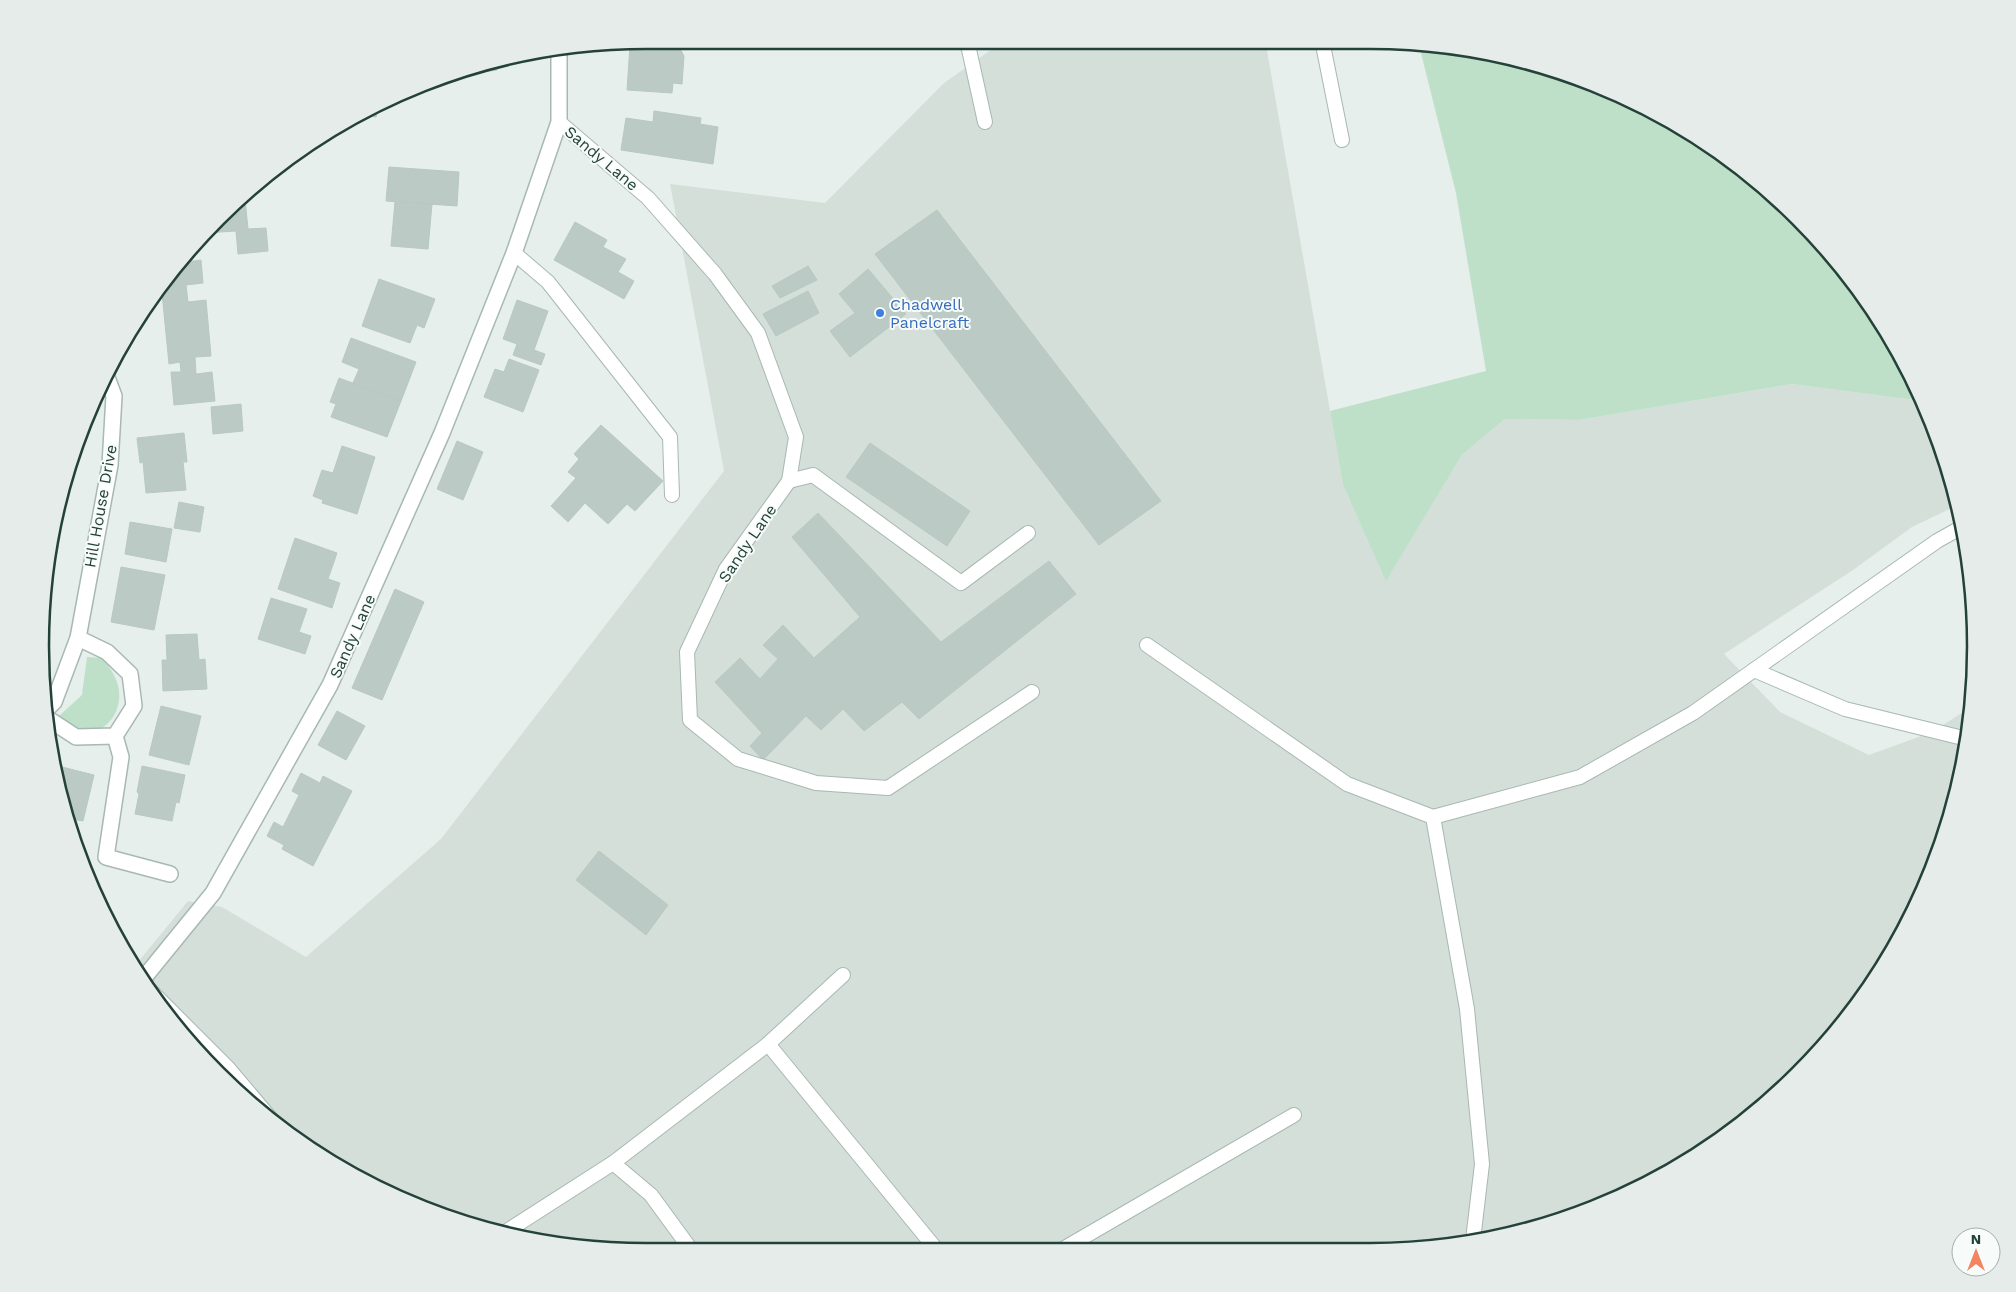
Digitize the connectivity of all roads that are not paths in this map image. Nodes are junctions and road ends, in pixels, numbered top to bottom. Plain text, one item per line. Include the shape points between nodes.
1 (969, 49) edge
2 (1324, 49) edge
3 (559, 55) edge
4 (559, 122) junction
5 (985, 122) dead end
6 (1342, 140) dead end
7 (514, 253) junction
8 (109, 384) edge
9 (789, 481) junction
10 (672, 494) dead end
11 (1956, 530) edge
12 (1028, 533) dead end
13 (78, 638) junction
14 (1147, 646) dead end
15 (1754, 670) junction
16 (1032, 692) dead end
17 (52, 704) edge
18 (54, 722) edge
19 (115, 736) junction
20 (1960, 737) edge
21 (1434, 818) junction
22 (170, 874) dead end
23 (147, 974) edge
24 (843, 975) dead end
25 (182, 1022) edge
26 (768, 1044) junction
27 (246, 1089) edge
28 (1294, 1115) dead end
29 (613, 1163) junction
30 (512, 1228) edge
31 (1473, 1234) edge
32 (686, 1243) edge
33 (932, 1243) edge
34 (1073, 1243) edge

1 - 5 lane
2 - 6 lane
3 - 4 street, Sandy Lane
4 - 7 street, Sandy Lane
4 - 9 lane, Sandy Lane via 648,198 715,274 758,333 796,437
7 - 10 lane via 548,282 670,437
7 - 23 street, Sandy Lane via 442,434 330,685 213,894
8 - 13 street, Hill House Drive via 114,396 110,465
9 - 12 lane via 813,474 961,583
9 - 16 lane, Sandy Lane via 726,569 687,652 690,720 738,759 816,782 888,788
11 - 15 lane
13 - 17 street, Hill House Drive
13 - 19 street via 107,652 130,674 134,706
14 - 21 lane via 1346,784
15 - 20 lane via 1845,709
15 - 21 lane via 1693,713 1580,777
18 - 19 street via 76,737
19 - 22 street via 121,757 106,857
21 - 31 lane via 1467,1009 1482,1164
24 - 26 lane
25 - 27 lane
26 - 29 lane
26 - 33 lane
28 - 34 lane
29 - 30 lane
29 - 32 lane via 651,1195

